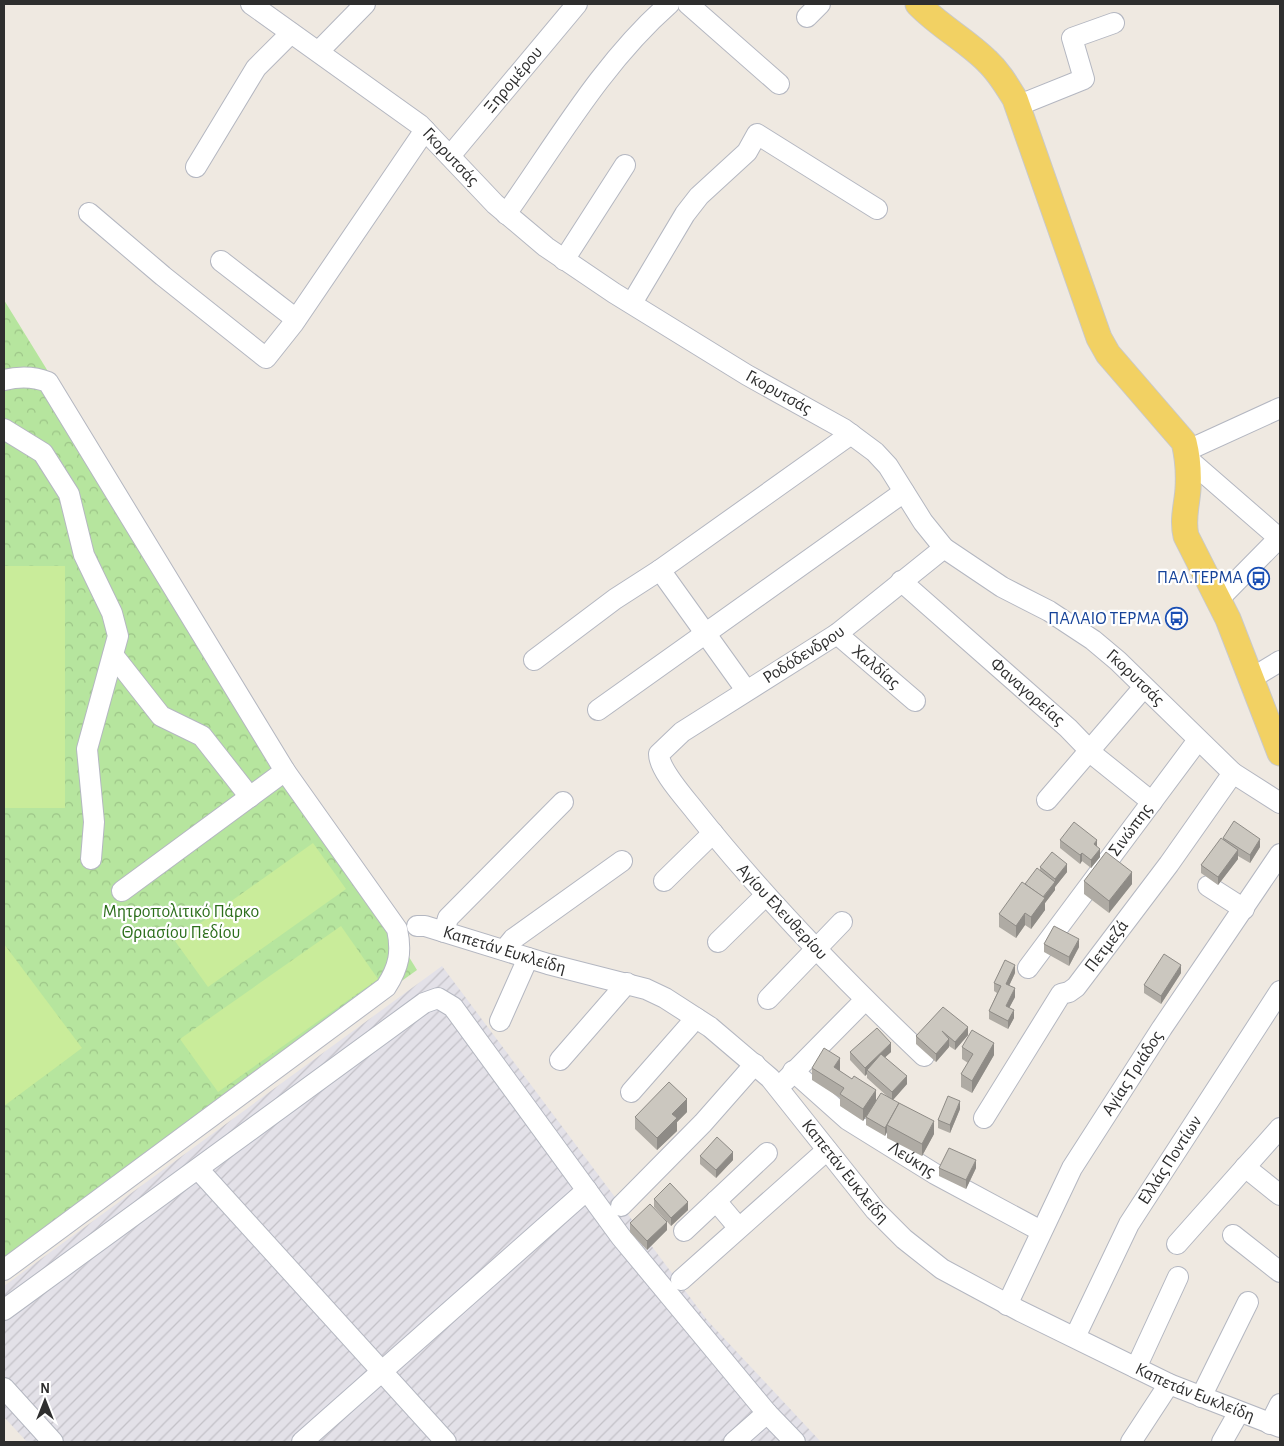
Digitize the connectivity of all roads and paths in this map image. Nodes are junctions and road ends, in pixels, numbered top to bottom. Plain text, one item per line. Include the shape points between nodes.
1 (365, 4) edge
2 (577, 4) edge
3 (669, 4) edge
4 (688, 4) edge
5 (918, 4) edge
6 (255, 5) edge
7 (1114, 23) dead end
8 (291, 33) junction
9 (319, 51) junction
10 (779, 84) dead end
11 (1017, 106) junction
12 (425, 130) junction
13 (450, 156) junction
14 (625, 165) dead end
15 (196, 167) dead end
16 (877, 209) dead end
17 (88, 213) dead end
18 (506, 214) junction
19 (564, 260) junction
20 (221, 261) dead end
21 (632, 303) junction
22 (296, 320) junction
23 (4, 380) edge
24 (1280, 408) edge
25 (4, 429) edge
26 (851, 434) junction
27 (1187, 455) junction
28 (904, 492) junction
29 (1279, 539) edge
30 (944, 548) junction
31 (660, 570) junction
32 (901, 581) junction
33 (1218, 600) junction
34 (706, 634) junction
35 (837, 634) junction
36 (113, 655) junction
37 (534, 660) dead end
38 (1280, 661) edge
39 (1252, 678) junction
40 (1144, 687) junction
41 (746, 690) junction
42 (915, 701) dead end
43 (598, 710) dead end
44 (1198, 740) junction
45 (1091, 751) junction
46 (1280, 753) edge
47 (659, 754) joint
48 (285, 771) junction
49 (1233, 773) junction
50 (250, 797) junction
51 (1047, 800) dead end
52 (563, 802) dead end
53 (1152, 802) junction
54 (1280, 803) edge
55 (713, 833) junction
56 (1280, 854) edge
57 (91, 859) dead end
58 (622, 861) dead end
59 (664, 881) dead end
60 (1208, 886) dead end
61 (122, 891) dead end
62 (765, 896) junction
63 (1244, 909) junction
64 (842, 922) dead end
65 (417, 926) dead end
66 (444, 932) junction
67 (718, 942) dead end
68 (816, 949) junction
69 (504, 950) junction
70 (528, 958) junction
71 (1028, 968) dead end
72 (627, 983) junction
73 (1280, 991) edge
74 (768, 1000) dead end
75 (865, 1000) junction
76 (696, 1018) junction
77 (500, 1021) dead end
78 (924, 1056) dead end
79 (560, 1060) dead end
80 (755, 1064) junction
81 (793, 1070) junction
82 (778, 1088) junction
83 (632, 1092) dead end
84 (984, 1118) dead end
85 (1280, 1128) edge
86 (827, 1150) junction
87 (767, 1153) dead end
88 (1245, 1167) junction
89 (198, 1169) junction
90 (587, 1190) junction
91 (1280, 1195) edge
92 (716, 1201) junction
93 (621, 1206) dead end
94 (738, 1227) junction
95 (684, 1231) dead end
96 (1041, 1231) junction
97 (1233, 1235) dead end
98 (1177, 1244) dead end
99 (4, 1270) edge
100 (1280, 1272) edge
101 (1178, 1277) dead end
102 (681, 1280) dead end
103 (1248, 1302) dead end
104 (1007, 1304) junction
105 (4, 1310) edge
106 (1075, 1337) junction
107 (1136, 1368) junction
108 (382, 1372) junction
109 (1169, 1384) junction
110 (4, 1388) edge
111 (1201, 1397) junction
112 (1280, 1404) edge
113 (1239, 1412) junction
114 (767, 1413) junction
115 (1275, 1426) edge
116 (53, 1442) edge
117 (302, 1442) edge
118 (446, 1442) edge
119 (734, 1442) edge
120 (795, 1442) edge
121 (1131, 1442) edge
122 (1222, 1442) edge

1 - 9 street
2 - 13 street, Ξηρομέρου
3 - 18 street via 648,22 610,65
4 - 10 street
5 - 11 main road via 987,61
6 - 8 street, Γκορυτσάς
7 - 11 street via 1072,38 1084,80
8 - 9 street, Γκορυτσάς
8 - 15 street via 256,68
9 - 12 street, Γκορυτσάς
11 - 27 main road via 1099,338 1114,361 1184,442
12 - 13 street, Γκορυτσάς
12 - 22 street
13 - 18 street, Γκορυτσάς
14 - 19 street
16 - 21 street via 758,134 746,152 698,196
17 - 22 street via 266,358
18 - 19 street, Γκορυτσάς
19 - 21 street, Γκορυτσάς
20 - 22 street
21 - 26 street, Γκορυτσάς via 747,375
23 - 48 street via 36,377 48,382
24 - 27 street
25 - 36 street via 43,453 69,494 84,555 112,613 118,636
26 - 28 street, Γκορυτσάς via 888,466
26 - 31 street
27 - 29 street
27 - 33 main road via 1186,536
28 - 30 street, Γκορυτσάς
28 - 34 street
29 - 33 street
30 - 32 street, Ροδόδενδρου
30 - 40 street, Γκορυτσάς via 1002,587 1073,626 1118,661
31 - 34 street
31 - 37 street via 615,599
32 - 35 street, Ροδόδενδρου
32 - 45 street, Φαναγορείας
33 - 39 main road
34 - 41 street
34 - 43 street
35 - 41 street, Ροδόδενδρου
35 - 42 street, Χαλδίας
36 - 50 street via 161,716 202,736
36 - 57 street via 88,749 94,822
38 - 39 street
39 - 46 main road
40 - 44 street, Γκορυτσάς
40 - 45 street
41 - 47 street, Ροδόδενδρου via 682,732
44 - 49 street, Γκορυτσάς
44 - 53 street, Σινώπης
45 - 51 street
45 - 53 street, Φαναγορείας
47 - 55 street, Αγίου Ελευθερίου via 672,782
48 - 50 street
48 - 99 street via 397,929 400,958 396,972 386,987
49 - 54 street, Γκορυτσάς
49 - 84 street, Πετμεζά via 1076,987 1061,994
50 - 61 street
52 - 66 street via 448,918
53 - 71 street, Σινώπης
55 - 59 street
55 - 62 street, Αγίου Ελευθερίου
56 - 63 street, Αγίας Τριάδος
58 - 69 street via 513,939
60 - 63 street
62 - 67 street
62 - 68 street, Αγίου Ελευθερίου
63 - 96 street, Αγίας Τριάδος via 1101,1122 1072,1168
64 - 68 street
65 - 66 street, Καπετάν Ευκλείδη
66 - 69 street, Καπετάν Ευκλείδη
68 - 74 street
68 - 75 street, Αγίου Ελευθερίου
69 - 70 street, Καπετάν Ευκλείδη
70 - 72 street, Καπετάν Ευκλείδη
70 - 77 street
72 - 76 street, Καπετάν Ευκλείδη via 652,992
72 - 79 street
73 - 106 street, Ελλάς Ποντίων via 1129,1224
75 - 78 street, Αγίου Ελευθερίου
75 - 81 street
76 - 80 street, Καπετάν Ευκλείδη
76 - 83 street
80 - 82 street, Καπετάν Ευκλείδη
80 - 93 street via 703,1123
81 - 82 street
81 - 96 street, Λεύκης via 848,1120 935,1174
82 - 86 street, Καπετάν Ευκλείδη
85 - 88 street
86 - 94 street
86 - 104 street, Καπετάν Ευκλείδη via 875,1210 927,1258 963,1282
87 - 92 street
88 - 91 street
88 - 98 street
89 - 90 street via 424,1003 438,998 453,1007
89 - 105 street
89 - 108 street
90 - 108 street
90 - 114 street via 621,1237
92 - 94 street
92 - 95 street
94 - 102 street
96 - 104 street, Αγίας Τριάδος
97 - 100 street
101 - 107 street
103 - 111 street
104 - 106 street, Καπετάν Ευκλείδη
106 - 107 street, Καπετάν Ευκλείδη
107 - 109 street, Καπετάν Ευκλείδη
108 - 117 street
108 - 118 street
109 - 111 street, Καπετάν Ευκλείδη
109 - 121 street
110 - 116 street
111 - 113 street, Καπετάν Ευκλείδη
112 - 115 street
113 - 115 street, Καπετάν Ευκλείδη
113 - 122 street
114 - 119 street
114 - 120 street

